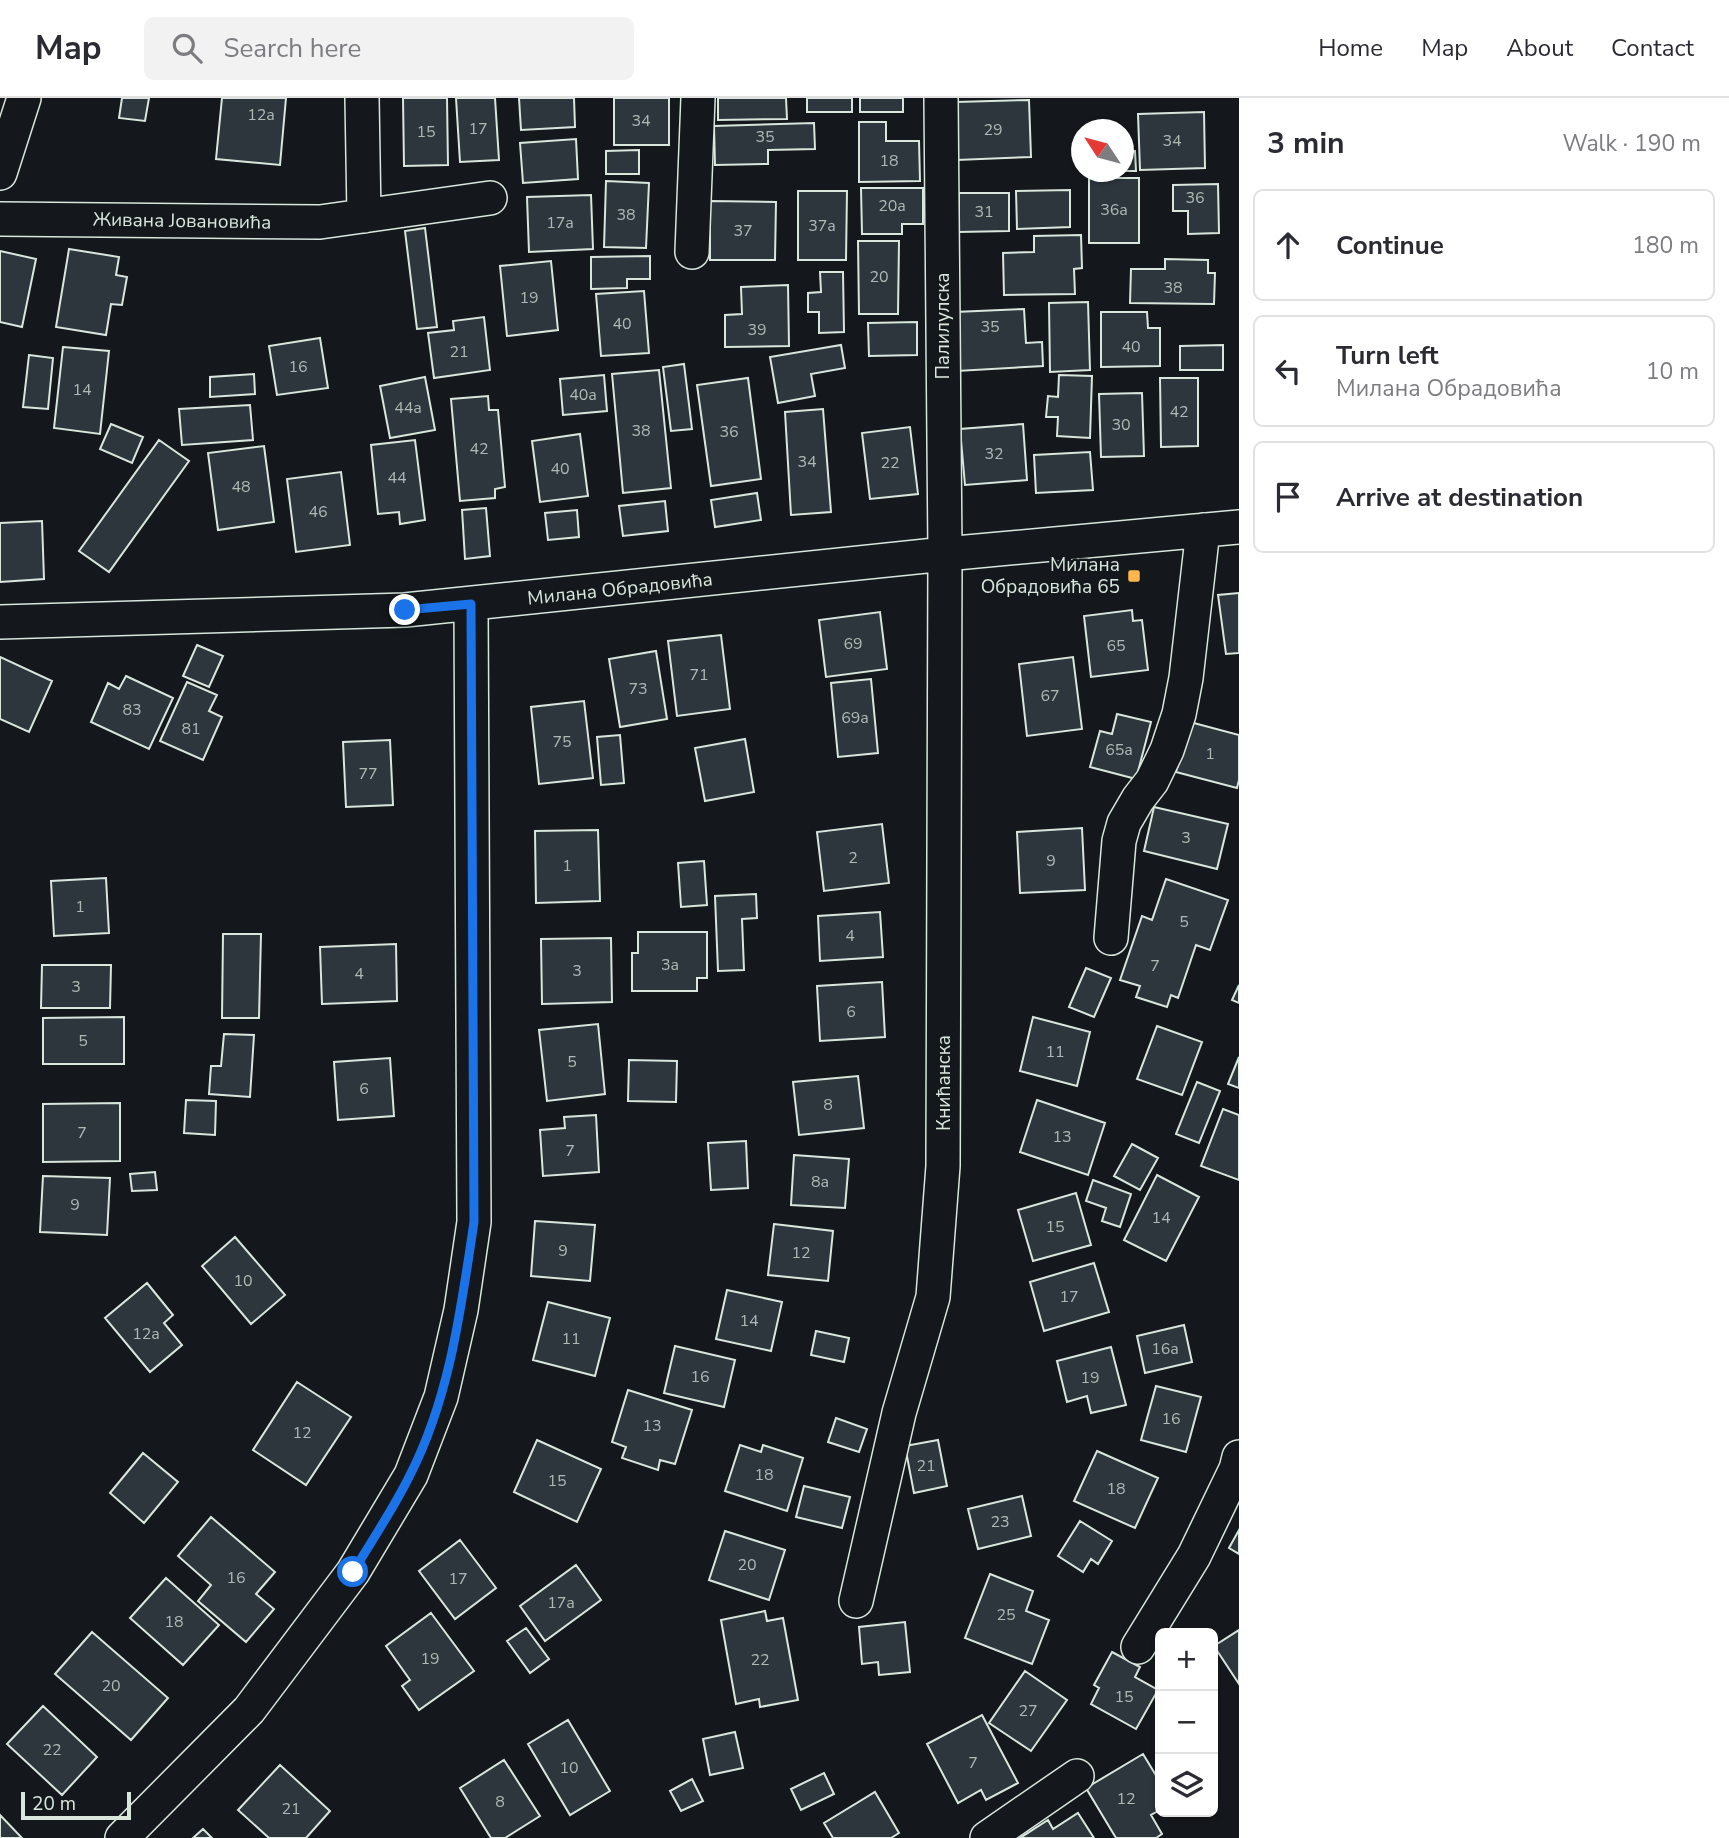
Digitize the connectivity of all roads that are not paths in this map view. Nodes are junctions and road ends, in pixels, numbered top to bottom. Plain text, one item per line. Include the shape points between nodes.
1 (24, 98) edge
2 (362, 98) edge
3 (698, 98) edge
4 (941, 98) edge
5 (0, 173) edge
6 (489, 198) dead end
7 (364, 216) junction
8 (0, 219) edge
9 (692, 252) dead end
10 (1239, 527) edge
11 (1203, 530) junction
12 (945, 554) junction
13 (471, 604) junction
14 (0, 622) edge
15 (1111, 938) dead end
16 (1239, 1457) edge
17 (856, 1601) dead end
18 (1138, 1647) dead end
19 (1077, 1776) dead end
20 (122, 1838) edge
21 (987, 1838) edge

1 - 5 street
2 - 7 street
3 - 9 street
4 - 12 street, Палилулска
6 - 7 street, Живана Јовановића
7 - 8 street, Живана Јовановића via 320,222
10 - 11 street, Милана Обрадовића
11 - 12 street, Милана Обрадовића
11 - 15 street via 1180,714 1153,781 1124,823
12 - 13 street, Милана Обрадовића
12 - 17 street, Книћанска via 943,1166 933,1297 899,1413
13 - 14 street, Милана Обрадовића
13 - 20 street via 474,1222 461,1310 441,1397 411,1475 353,1572 249,1710
16 - 18 street via 1194,1556
19 - 21 street

